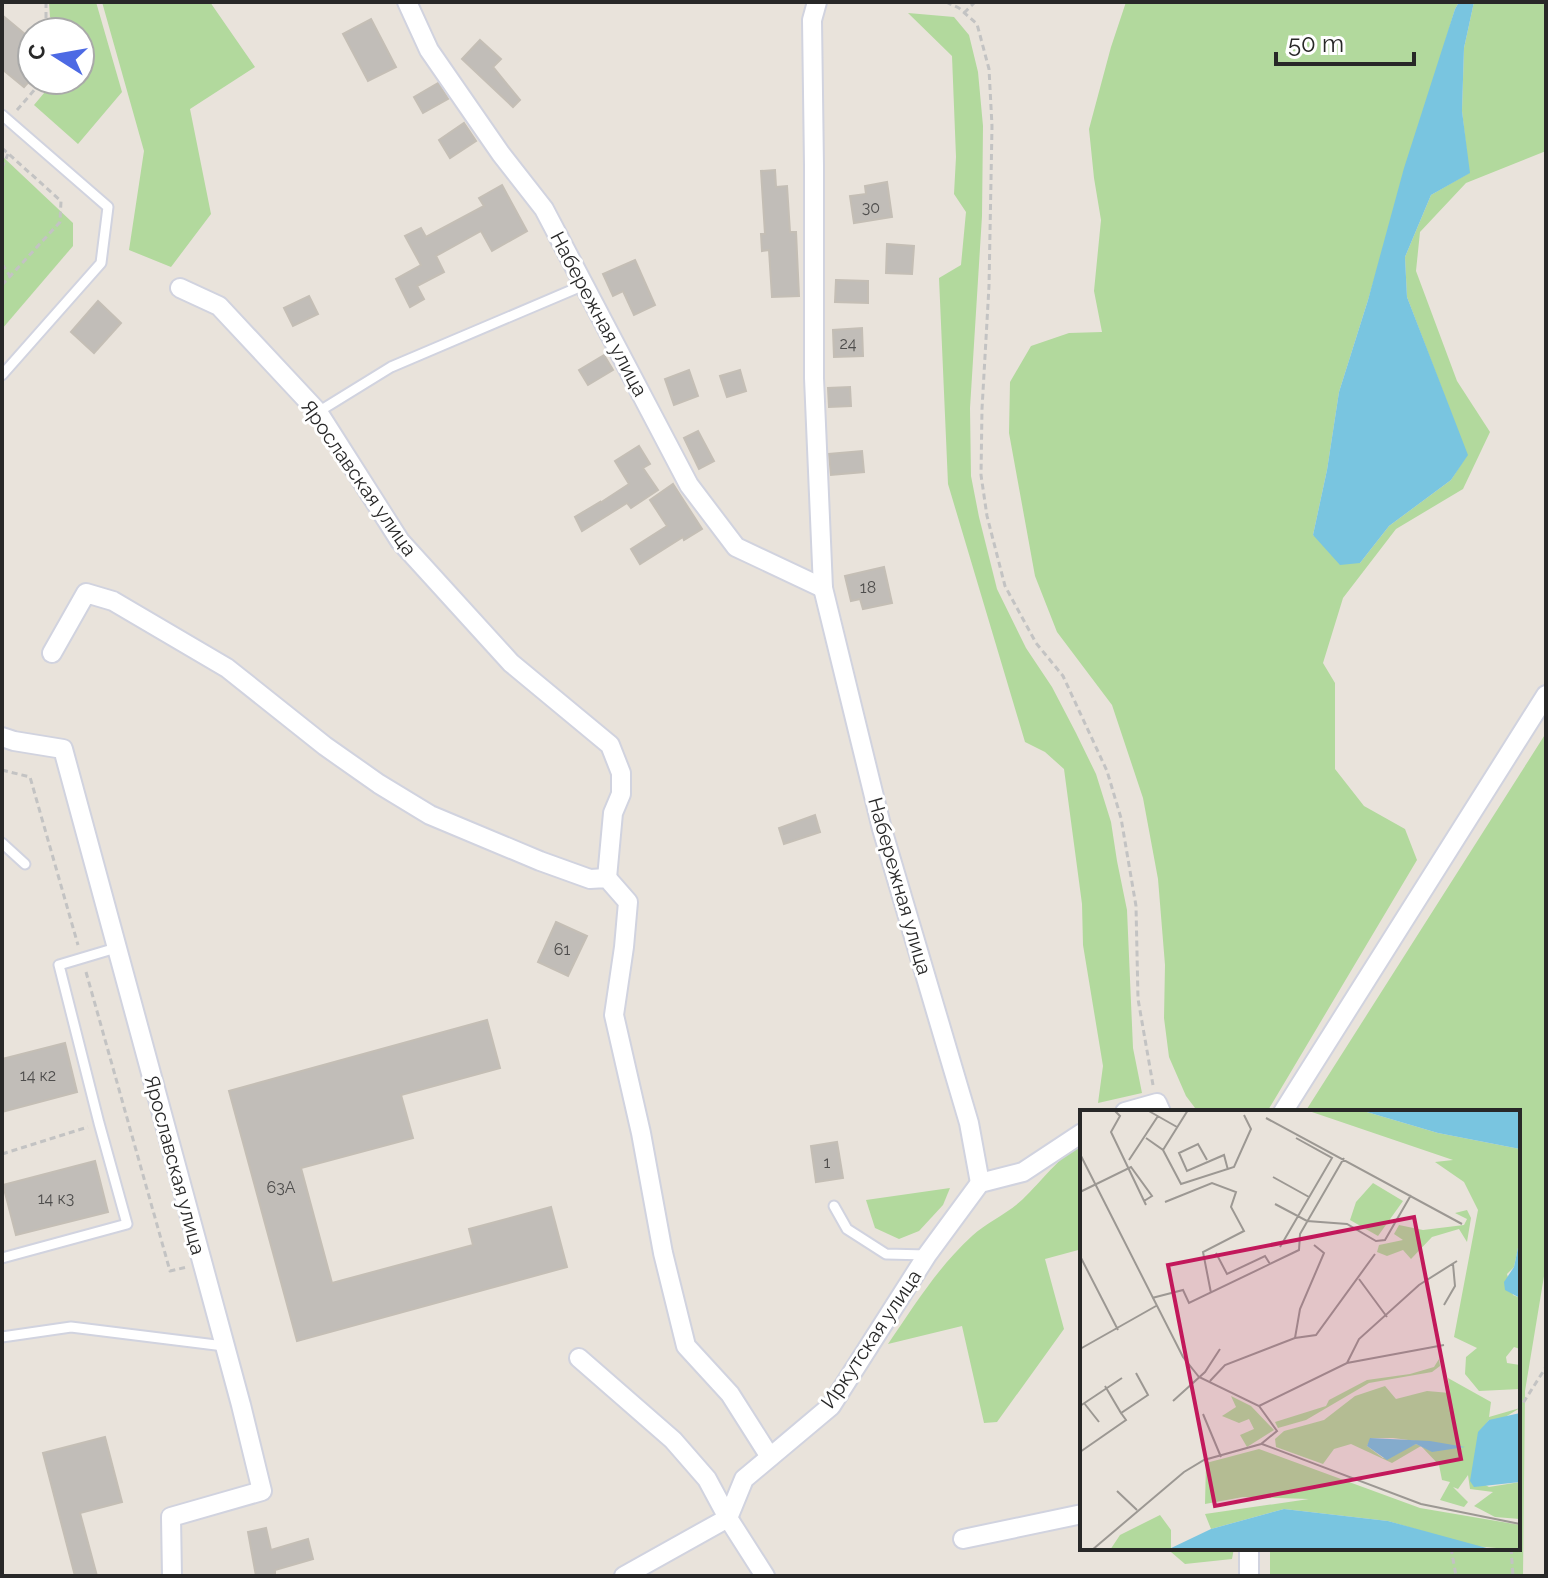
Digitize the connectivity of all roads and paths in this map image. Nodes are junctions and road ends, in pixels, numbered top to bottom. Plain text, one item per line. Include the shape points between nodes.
1 (407, 2) edge
2 (817, 2) edge
3 (946, 2) edge
4 (975, 2) edge
5 (964, 13) junction
6 (27, 96) edge
7 (5, 118) edge
8 (2, 148) edge
9 (8, 154) junction
10 (2, 168) edge
11 (2, 264) edge
12 (10, 276) junction
13 (2, 285) edge
14 (584, 285) junction
15 (180, 288) dead end
16 (2, 375) edge
17 (318, 412) junction
18 (823, 588) junction
19 (52, 653) dead end
20 (1546, 695) edge
21 (2, 737) edge
22 (2, 770) edge
23 (2, 843) edge
24 (25, 864) dead end
25 (607, 878) junction
26 (116, 948) junction
27 (82, 959) junction
28 (1159, 1108) edge
29 (1284, 1110) edge
30 (99, 1123) junction
31 (1080, 1134) edge
32 (2, 1154) edge
33 (980, 1183) junction
34 (834, 1206) dead end
35 (927, 1255) junction
36 (2, 1258) edge
37 (201, 1264) junction
38 (2, 1337) edge
39 (224, 1346) junction
40 (579, 1358) dead end
41 (1546, 1367) edge
42 (1520, 1408) edge
43 (770, 1457) junction
44 (1080, 1514) edge
45 (728, 1518) junction
46 (963, 1539) dead end
47 (1249, 1550) edge
48 (1451, 1550) edge
49 (1511, 1550) edge
50 (172, 1576) edge
51 (624, 1576) edge
52 (765, 1576) edge
53 (1249, 1576) edge
54 (1456, 1576) edge
55 (1513, 1576) edge

1 - 14 street, Набережная улица via 429,50 544,209
2 - 18 street, Набережная улица via 812,20 814,378
3 - 5 path
4 - 5 path
5 - 28 path via 977,24 989,69 992,126 981,475 987,516 1005,586 1036,643 1063,676 1107,771 1121,818 1136,906 1138,999
6 - 7 path
7 - 16 lane via 108,207 101,263
8 - 9 path
9 - 10 path
9 - 12 path via 61,201 60,222
11 - 12 path
12 - 13 path
14 - 17 lane via 391,367
14 - 18 street, Набережная улица via 689,485 736,547
15 - 17 street, Ярославская улица via 219,306
17 - 25 street, Ярославская улица via 400,541 511,663 610,745 621,773 621,794 613,813
18 - 33 street, Набережная улица via 882,829 969,1123
19 - 25 street via 86,593 113,601 227,668 325,746 430,815 590,879
20 - 29 street
21 - 26 street, Ярославская улица via 63,749
22 - 27 path via 30,777
23 - 24 lane
25 - 43 street via 628,902 614,1015 686,1346 730,1394
26 - 27 lane
26 - 37 street, Ярославская улица
27 - 30 lane via 59,965
27 - 37 path via 170,1271
30 - 32 path
30 - 36 lane via 127,1224
31 - 33 street via 1023,1172
33 - 35 street, Иркутская улица
34 - 35 lane via 847,1229 886,1254
35 - 43 street, Иркутская улица via 831,1406
37 - 39 street, Ярославская улица
38 - 39 lane via 71,1327
39 - 50 street, Ярославская улица via 262,1491 171,1517
40 - 45 street via 673,1440 707,1479
41 - 42 path
43 - 45 street, Иркутская улица via 744,1479
44 - 46 street
45 - 51 street
45 - 52 street
47 - 53 street
48 - 54 path
49 - 55 path

